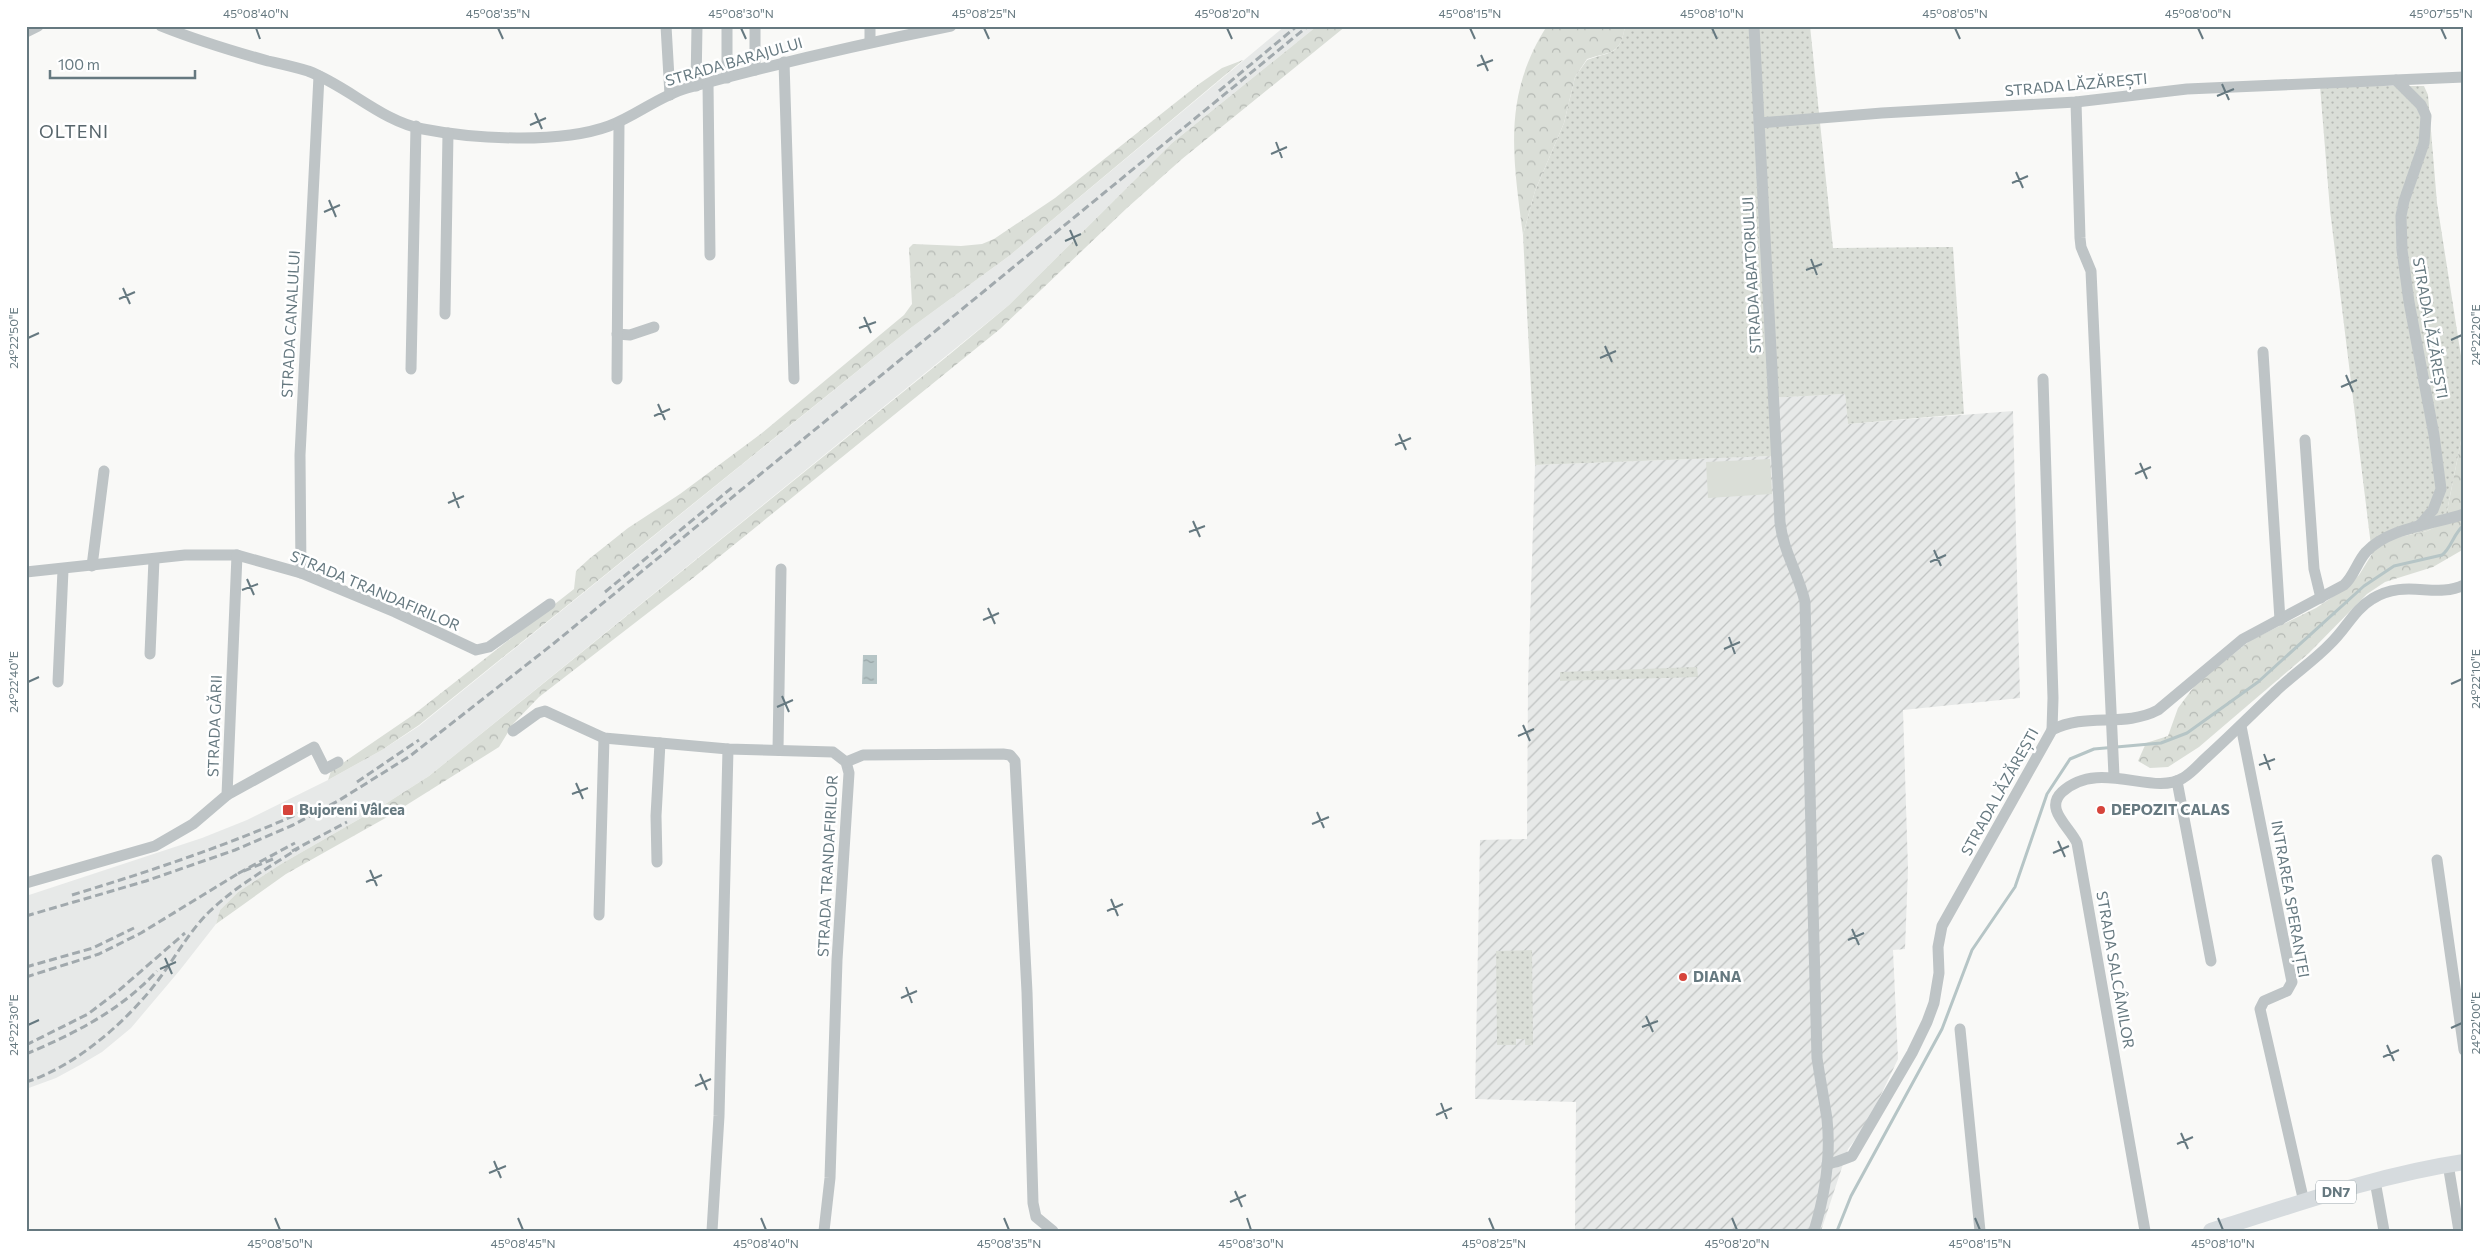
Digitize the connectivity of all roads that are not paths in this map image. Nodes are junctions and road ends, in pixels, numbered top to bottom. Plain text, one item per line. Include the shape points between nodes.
1 (38, 26) edge
2 (161, 26) edge
3 (666, 26) edge
4 (697, 26) edge
5 (727, 26) edge
6 (755, 26) edge
7 (870, 26) edge
8 (951, 26) edge
9 (1754, 26) edge
10 (26, 32) edge
11 (870, 42) junction
12 (784, 62) junction
13 (755, 70) junction
14 (319, 76) junction
15 (2464, 77) edge
16 (727, 78) junction
17 (2396, 80) junction
18 (702, 84) junction
19 (670, 95) junction
20 (2076, 102) junction
21 (619, 122) junction
22 (1759, 123) junction
23 (416, 126) junction
24 (448, 132) junction
25 (710, 255) dead end
26 (445, 314) dead end
27 (654, 327) dead end
28 (617, 334) junction
29 (2263, 352) dead end
30 (411, 369) dead end
31 (617, 379) dead end
32 (794, 379) dead end
33 (2043, 379) dead end
34 (2305, 440) dead end
35 (104, 471) dead end
36 (2464, 514) edge
37 (2417, 528) junction
38 (236, 555) junction
39 (154, 558) junction
40 (92, 566) junction
41 (781, 569) dead end
42 (63, 570) junction
43 (26, 572) edge
44 (301, 573) junction
45 (2463, 590) edge
46 (2321, 598) junction
47 (550, 604) dead end
48 (2280, 620) junction
49 (150, 654) dead end
50 (58, 682) dead end
51 (2110, 720) junction
52 (2241, 726) junction
53 (513, 730) dead end
54 (2052, 730) junction
55 (604, 738) junction
56 (660, 743) junction
57 (728, 749) junction
58 (778, 750) junction
59 (338, 762) dead end
60 (846, 762) junction
61 (2114, 776) junction
62 (2177, 781) junction
63 (227, 795) junction
64 (2437, 860) dead end
65 (657, 862) dead end
66 (26, 883) edge
67 (599, 915) dead end
68 (2211, 961) dead end
69 (1960, 1029) dead end
70 (2464, 1050) edge
71 (2456, 1163) edge
72 (1827, 1164) junction
73 (2375, 1180) junction
74 (2304, 1202) junction
75 (712, 1231) edge
76 (824, 1231) edge
77 (1053, 1231) edge
78 (1814, 1231) edge
79 (1980, 1231) edge
80 (2145, 1231) edge
81 (2211, 1231) edge
82 (2384, 1231) edge
83 (2459, 1231) edge

1 - 10 street
2 - 14 street, STRADA BARAJULUI
3 - 19 street
4 - 18 street
5 - 16 street
6 - 13 street
7 - 11 street
8 - 11 street, STRADA BARAJULUI
9 - 22 street, STRADA ABATORULUI
11 - 12 street, STRADA BARAJULUI
12 - 13 street, STRADA BARAJULUI
12 - 32 street
13 - 16 street, STRADA BARAJULUI
14 - 23 street, STRADA BARAJULUI via 392,118
14 - 44 street, STRADA CANALULUI via 300,455
15 - 17 street, STRADA LĂZĂREȘTI
16 - 18 street, STRADA BARAJULUI
17 - 20 street, STRADA LĂZĂREȘTI via 2187,89
17 - 37 street, STRADA LĂZĂREȘTI via 2421,105 2426,116 2424,144 2401,216 2402,250 2441,489 2433,510
18 - 19 street, STRADA BARAJULUI
18 - 25 street
19 - 21 street, STRADA BARAJULUI
20 - 22 street, STRADA LĂZĂREȘTI
20 - 51 street via 2080,238 2092,270
21 - 24 street, STRADA BARAJULUI via 560,136 510,137
21 - 28 street
22 - 72 street, STRADA ABATORULUI via 1780,522 1782,540 1805,602 1817,1058 1827,1121
23 - 24 street, STRADA BARAJULUI
23 - 30 street
24 - 26 street
27 - 28 street via 630,335
28 - 31 street
29 - 48 street
33 - 54 street
34 - 46 street via 2314,569
35 - 40 street
36 - 37 street, STRADA LĂZĂREȘTI
37 - 46 street, STRADA LĂZĂREȘTI via 2375,544 2364,554 2351,579
38 - 39 street, STRADA TRANDAFIRILOR
38 - 44 street, STRADA TRANDAFIRILOR
38 - 63 street, STRADA GĂRII
39 - 40 street, STRADA TRANDAFIRILOR
39 - 49 street
40 - 42 street, STRADA TRANDAFIRILOR
41 - 58 street
42 - 43 street, STRADA TRANDAFIRILOR
42 - 50 street
44 - 47 street, STRADA TRANDAFIRILOR via 476,650 489,647
45 - 52 street via 2395,588 2370,600 2317,658 2275,691
46 - 48 street, STRADA LĂZĂREȘTI
48 - 51 street, STRADA LĂZĂREȘTI via 2253,632 2226,651 2158,710 2134,718
51 - 54 street, STRADA LĂZĂREȘTI via 2077,720
51 - 61 street
52 - 62 street
52 - 74 street, INTRAREA SPERANȚEI via 2292,982 2287,991 2264,1001 2260,1009
53 - 55 street, STRADA TRANDAFIRILOR via 545,711
54 - 72 street, STRADA LĂZĂREȘTI via 1942,926 1934,1003 1912,1053 1852,1156
55 - 56 street, STRADA TRANDAFIRILOR
55 - 67 street
56 - 57 street, STRADA TRANDAFIRILOR
56 - 65 street
57 - 58 street, STRADA TRANDAFIRILOR
57 - 75 street via 719,1116
58 - 60 street, STRADA TRANDAFIRILOR via 832,752
59 - 63 street via 325,769 314,747
60 - 76 street, STRADA TRANDAFIRILOR via 849,773 830,1178
60 - 77 street via 864,755 1003,754 1010,755 1015,761 1027,992 1033,1203 1036,1217
61 - 62 street via 2160,784
61 - 80 street, STRADA SALCÂMILOR via 2080,782 2068,788 2056,800 2055,808 2077,843
62 - 68 street
63 - 66 street, STRADA GĂRII via 193,824 155,846
64 - 70 street
69 - 79 street
71 - 73 highway, DN7
71 - 83 street
72 - 78 street, STRADA ABATORULUI via 1824,1193
73 - 74 highway, DN7
73 - 82 street
74 - 81 highway, DN7

